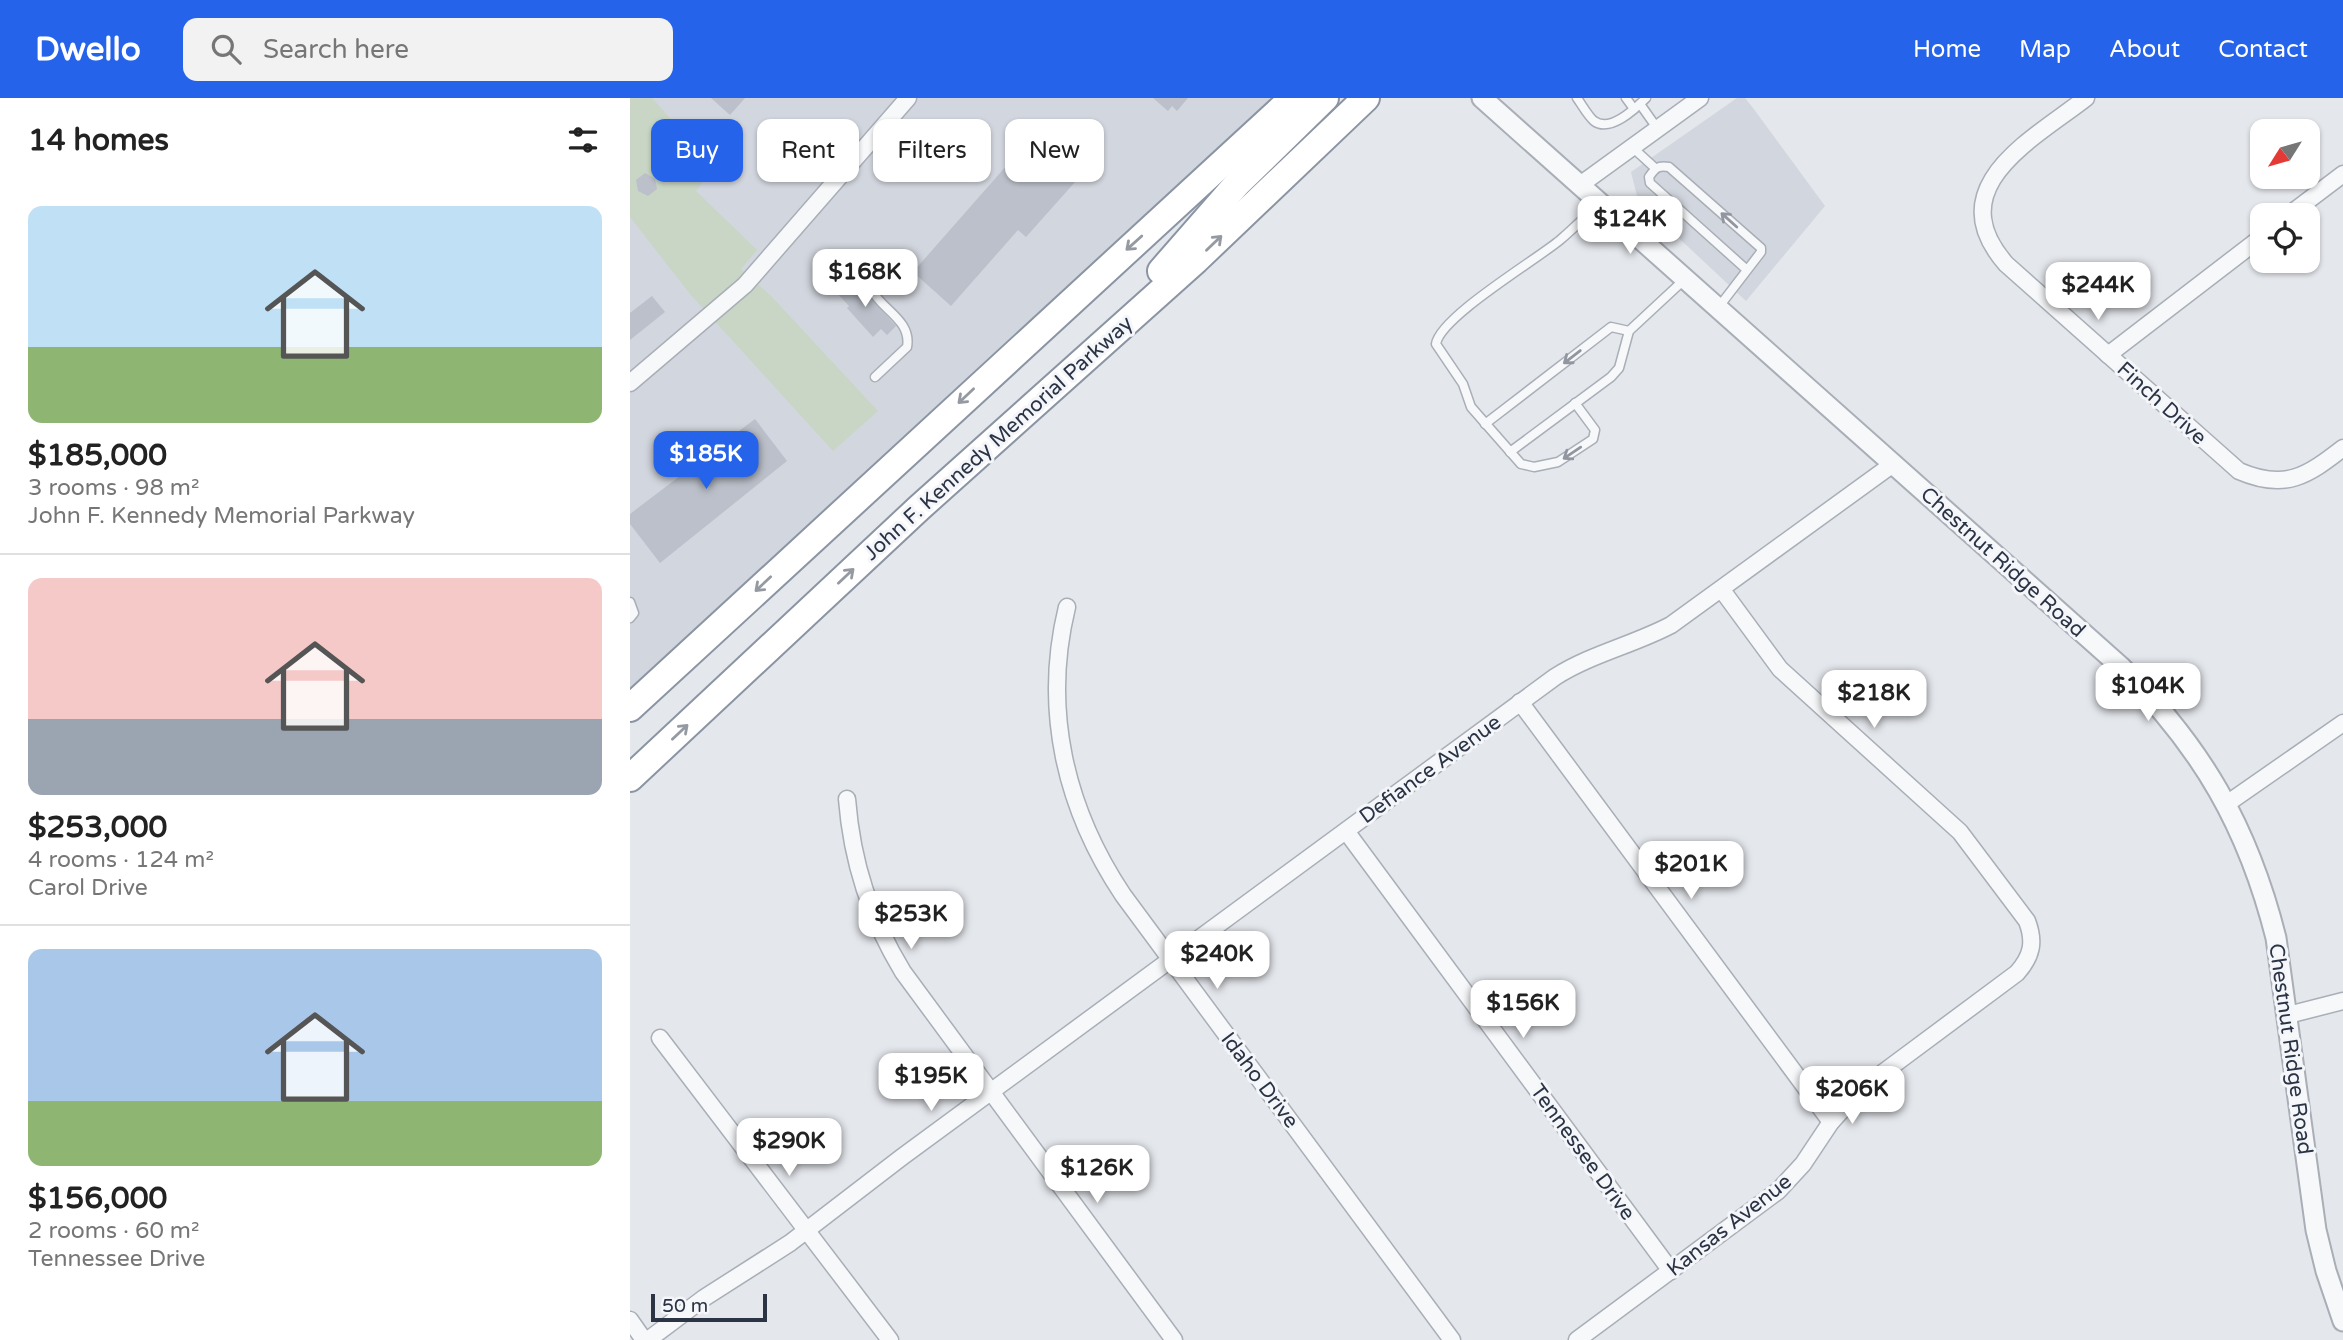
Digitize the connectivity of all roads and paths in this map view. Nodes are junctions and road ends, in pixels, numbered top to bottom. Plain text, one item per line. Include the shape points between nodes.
1 (908, 98) edge
2 (1293, 98) edge
3 (1325, 98) edge
4 (1367, 98) edge
5 (1482, 98) edge
6 (1577, 98) edge
7 (1626, 98) edge
8 (1700, 98) edge
9 (2086, 98) edge
10 (1640, 104) edge
11 (1657, 128) junction
12 (1632, 147) junction
13 (1655, 168) junction
14 (2343, 174) edge
15 (1580, 185) junction
16 (1600, 203) junction
17 (2305, 203) edge
18 (2250, 246) edge
19 (875, 258) dead end
20 (1747, 270) junction
21 (1686, 279) junction
22 (1718, 308) junction
23 (1629, 331) junction
24 (2108, 355) junction
25 (875, 377) dead end
26 (630, 383) edge
27 (1051, 390) junction
28 (1575, 403) junction
29 (1485, 424) junction
30 (2343, 448) edge
31 (1510, 452) junction
32 (1893, 464) junction
33 (1722, 590) junction
34 (630, 602) edge
35 (1066, 607) dead end
36 (630, 618) edge
37 (1520, 702) junction
38 (630, 708) edge
39 (2343, 723) edge
40 (630, 778) edge
41 (847, 799) dead end
42 (2228, 803) junction
43 (1346, 831) junction
44 (1171, 960) junction
45 (2343, 1001) edge
46 (2288, 1014) junction
47 (660, 1038) dead end
48 (986, 1096) junction
49 (1831, 1122) junction
50 (806, 1231) junction
51 (1671, 1271) junction
52 (630, 1321) edge
53 (2343, 1321) edge
54 (646, 1340) edge
55 (890, 1340) edge
56 (1174, 1340) edge
57 (1452, 1340) edge
58 (1577, 1340) edge

1 - 26 street via 745,285
2 -> 38 highway
3 - 27 highway via 1237,184
27 -> 4 highway, John F. Kennedy Memorial Parkway
5 - 15 street, Chestnut Ridge Road
6 - 10 lane via 1594,121 1604,125
7 - 10 lane
8 - 11 street
9 - 24 street, Finch Drive via 2005,160 1988,185 1983,215 1993,250
10 - 11 lane
11 - 12 street
12 - 13 lane
12 - 15 street
13 - 20 lane via 1650,183
20 -> 13 lane via 1761,248 1670,167
14 - 17 street
15 - 16 street, Chestnut Ridge Road
16 - 21 street, Chestnut Ridge Road
16 - 29 lane via 1560,240 1463,311 1437,337 1438,351
18 - 24 street
19 - 25 lane via 867,272 868,284 905,330 908,342
20 - 22 lane
21 - 22 street, Chestnut Ridge Road
21 - 23 lane
22 - 32 street, Chestnut Ridge Road
23 - 28 lane via 1619,369
23 -> 29 lane via 1611,327
24 - 30 street, Finch Drive via 2230,463 2256,478 2298,478
40 -> 27 highway, John F. Kennedy Memorial Parkway
28 - 31 lane
28 -> 31 lane via 1595,430 1593,439 1558,462 1542,466 1521,464
29 - 31 lane
32 - 33 street, Defiance Avenue
32 - 42 street, Chestnut Ridge Road via 2152,697 2193,748
33 - 37 street, Defiance Avenue via 1671,625 1586,659
33 - 49 street, Kansas Avenue via 1780,669 1947,818 2032,934 2026,963 2017,973 1861,1089
34 - 36 lane via 634,613
35 - 44 street, Idaho Drive via 1059,636 1056,697 1070,788 1107,871
37 - 43 street, Defiance Avenue
37 - 49 street
39 - 42 street
41 - 48 street via 858,870 874,919
42 - 46 street, Chestnut Ridge Road via 2265,893
43 - 44 street, Defiance Avenue
43 - 51 street, Tennessee Drive
44 - 48 street, Defiance Avenue
44 - 57 street, Idaho Drive
45 - 46 street
46 - 53 street, Chestnut Ridge Road via 2316,1230
47 - 50 street
48 - 50 street, Defiance Avenue
48 - 56 street
49 - 51 street, Kansas Avenue via 1778,1191
50 - 54 street, Defiance Avenue
50 - 55 street
51 - 58 street, Kansas Avenue
52 - 54 street

